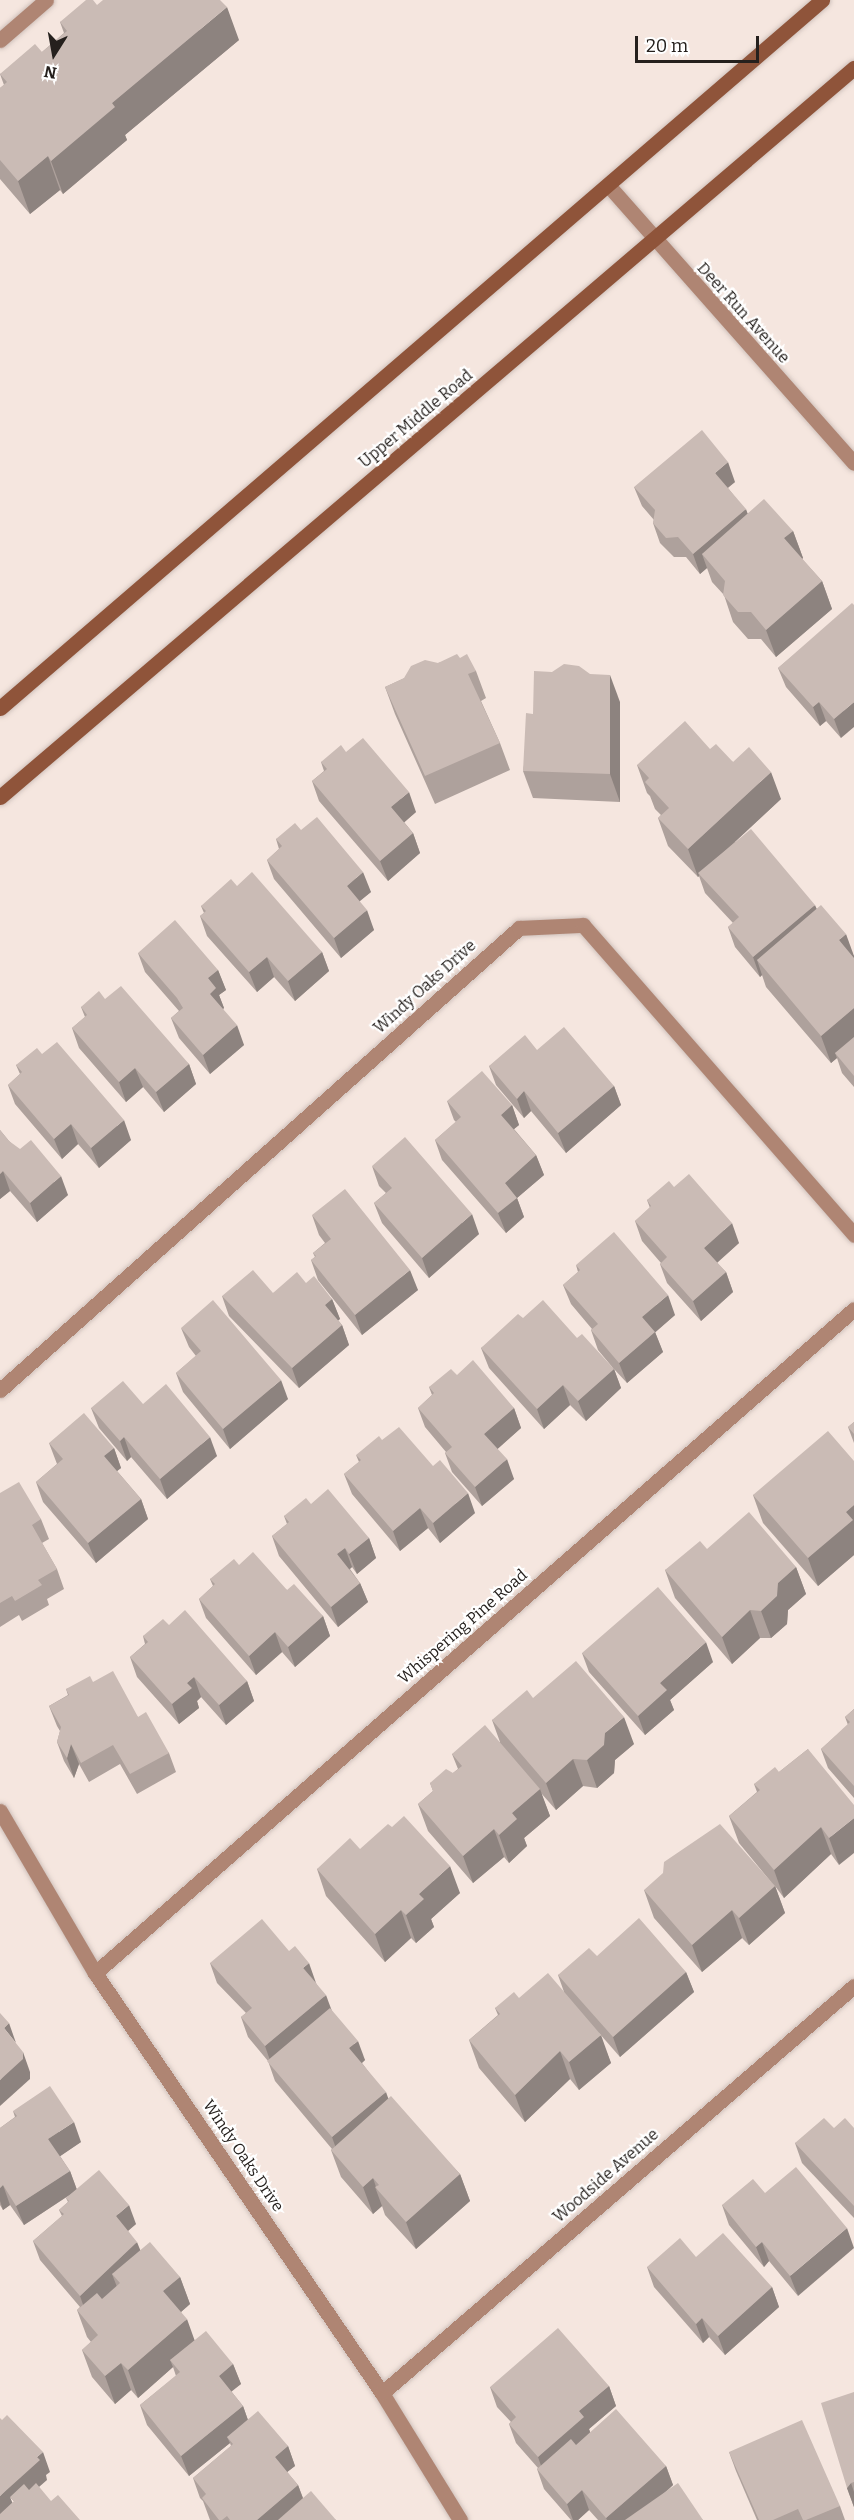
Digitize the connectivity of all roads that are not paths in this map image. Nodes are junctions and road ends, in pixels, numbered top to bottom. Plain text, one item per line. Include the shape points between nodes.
1 (46, 0) edge
2 (822, 0) edge
3 (0, 40) edge
4 (854, 68) edge
5 (608, 185) junction
6 (654, 241) junction
7 (854, 463) edge
8 (0, 708) edge
9 (0, 797) edge
10 (854, 1235) edge
11 (854, 1309) edge
12 (0, 1390) edge
13 (0, 1811) edge
14 (95, 1972) junction
15 (854, 1986) edge
16 (382, 2393) junction
17 (460, 2520) edge

1 - 3 street
2 - 5 main road
4 - 6 main road, Upper Middle Road
5 - 6 street, Deer Run Avenue
5 - 8 main road
6 - 7 street, Deer Run Avenue
6 - 9 main road, Upper Middle Road
10 - 12 street, Windy Oaks Drive via 583,925 519,928
11 - 14 street, Whispering Pine Road
13 - 14 street, Windy Oaks Drive
14 - 16 street, Windy Oaks Drive
15 - 16 street, Woodside Avenue
16 - 17 street, Windy Oaks Drive

